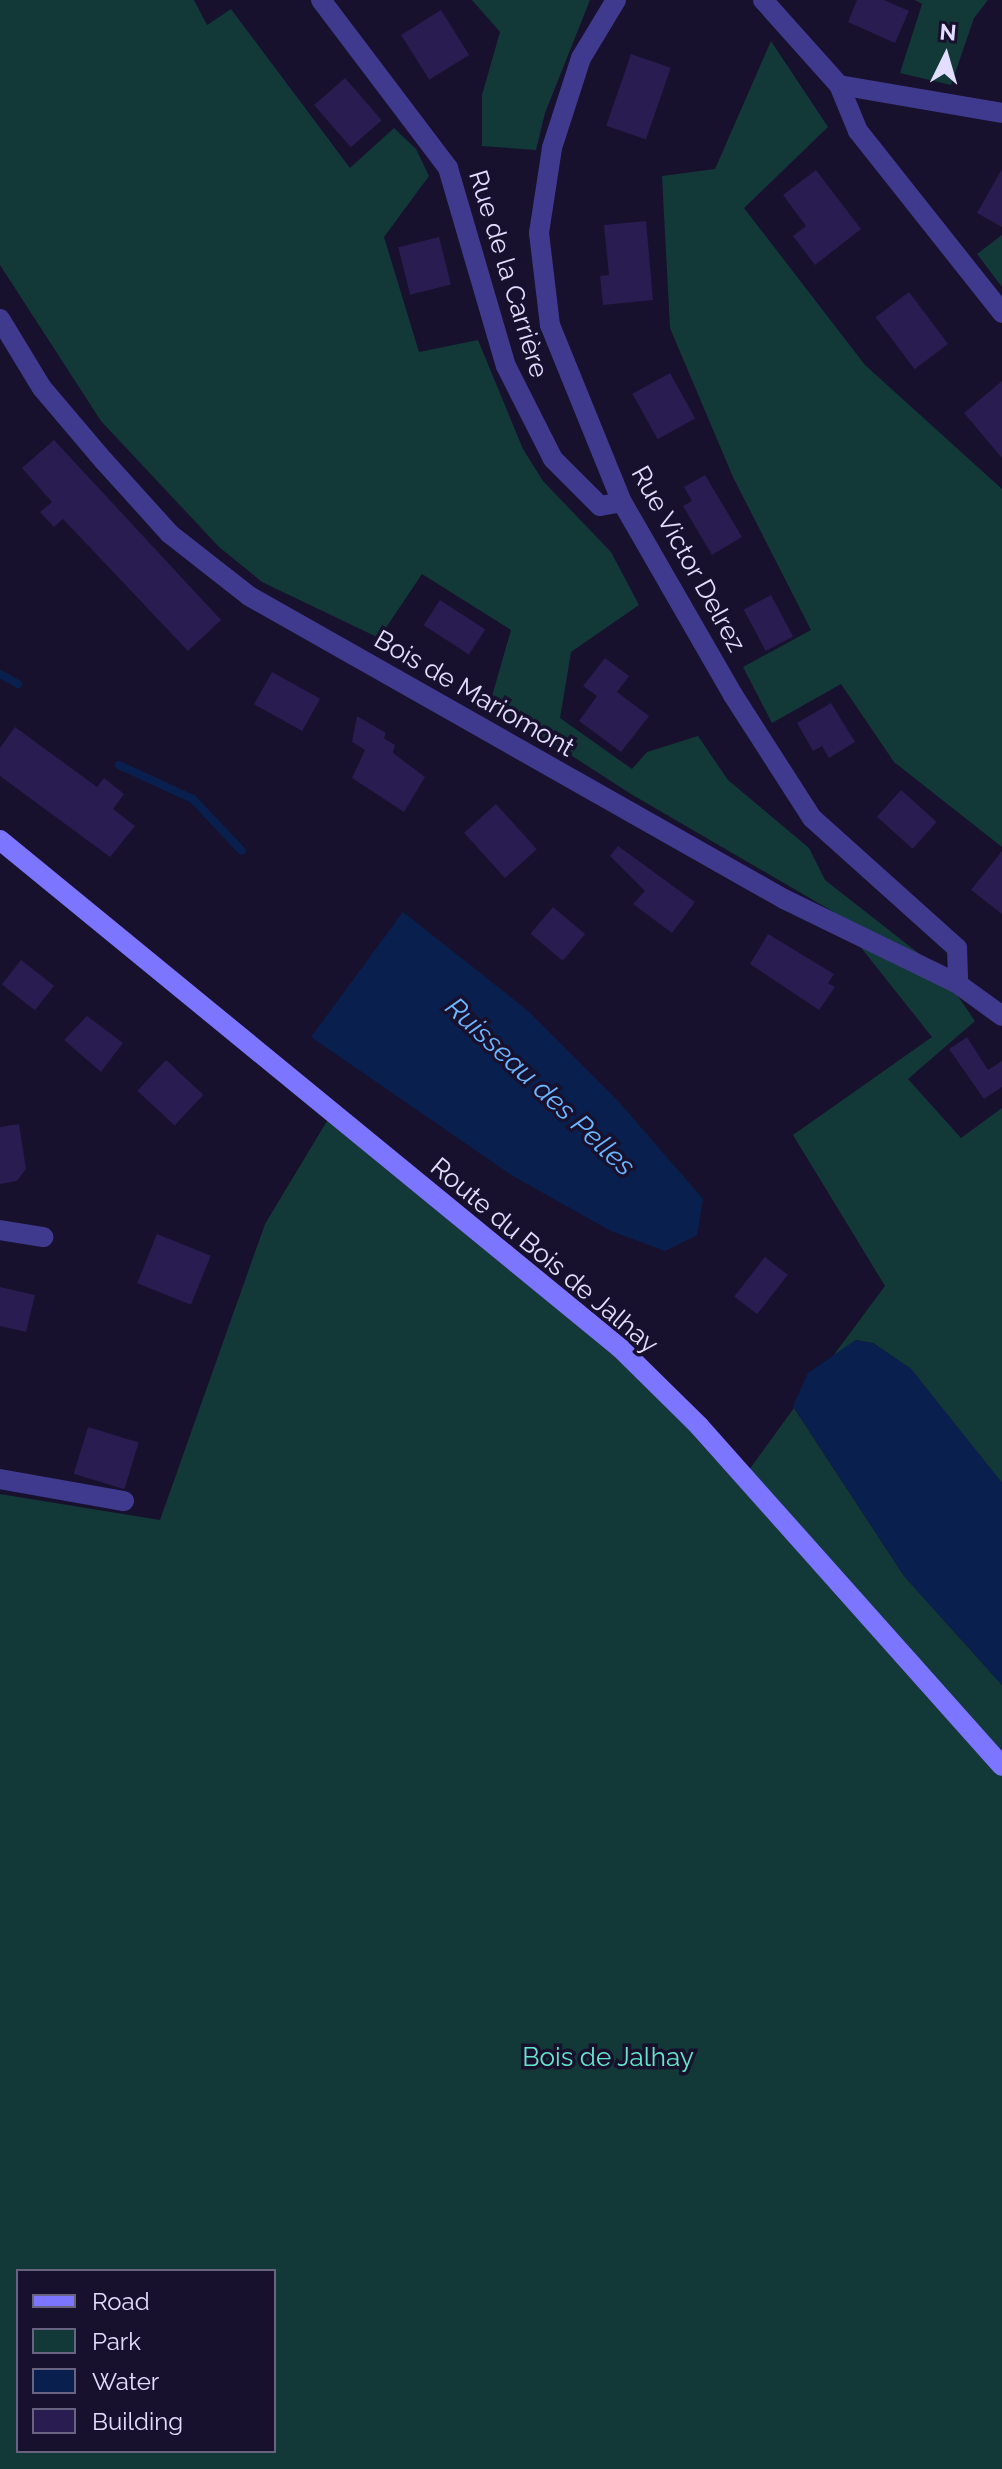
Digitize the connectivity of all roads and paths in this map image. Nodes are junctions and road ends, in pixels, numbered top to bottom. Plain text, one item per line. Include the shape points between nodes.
1 (321, 0) edge
2 (616, 0) edge
3 (763, 0) edge
4 (839, 85) junction
5 (1002, 113) edge
6 (1002, 313) edge
7 (0, 319) edge
8 (622, 502) junction
9 (0, 840) edge
10 (958, 984) junction
11 (1002, 1016) edge
12 (0, 1230) edge
13 (43, 1237) dead end
14 (0, 1479) edge
15 (124, 1501) dead end
16 (1002, 1766) edge

1 - 8 street, Rue de la Carrière via 448,168 506,366 546,449 579,491 600,506
2 - 8 street, Rue Victor Delrez via 581,58 552,148 539,233 550,325
3 - 4 street
4 - 5 street
4 - 6 street via 858,131
7 - 10 street, Bois de Mariomont via 42,388 104,461 170,534 249,596 784,899
8 - 10 street, Rue Victor Delrez via 733,695 812,818 940,928 957,948
9 - 16 main road, Route du Bois de Jalhay via 620,1348 699,1426
10 - 11 street, Bois de Mariomont
12 - 13 street
14 - 15 street

